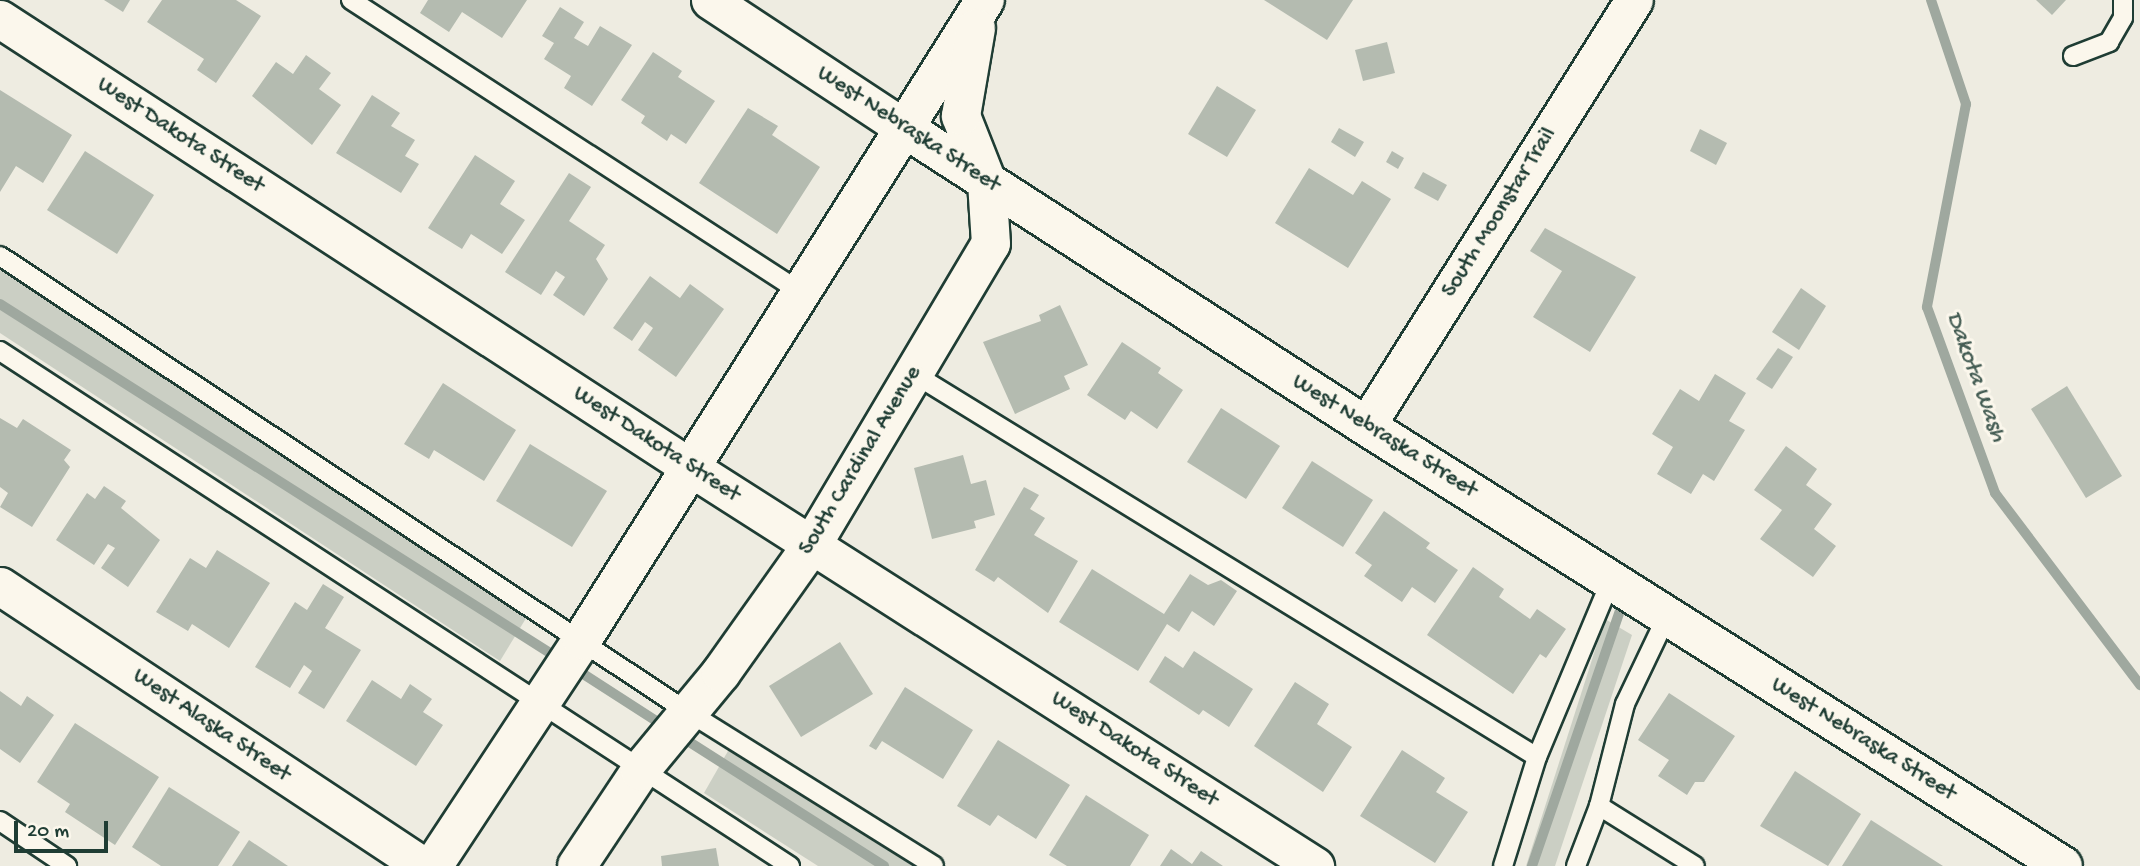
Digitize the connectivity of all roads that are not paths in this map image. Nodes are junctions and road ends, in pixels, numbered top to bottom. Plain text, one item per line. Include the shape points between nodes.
1 (351, 0) edge
2 (710, 0) edge
3 (1634, 0) edge
4 (2123, 0) edge
5 (982, 4) edge
6 (0, 19) edge
7 (2073, 56) dead end
8 (904, 128) junction
9 (987, 181) junction
10 (0, 256) edge
11 (799, 291) junction
12 (0, 351) edge
13 (914, 374) junction
14 (1366, 426) junction
15 (688, 466) junction
16 (812, 545) junction
17 (1611, 580) junction
18 (0, 586) edge
19 (1667, 616) junction
20 (582, 640) junction
21 (541, 703) junction
22 (688, 712) junction
23 (1536, 757) junction
24 (640, 771) junction
25 (1599, 806) junction
26 (0, 821) edge
27 (68, 866) edge
28 (422, 866) edge
29 (433, 866) edge
30 (578, 866) edge
31 (790, 866) edge
32 (934, 866) edge
33 (1315, 866) edge
34 (1503, 866) edge
35 (1576, 866) edge
36 (1695, 866) edge
37 (2063, 866) edge

1 - 11 lane
2 - 8 street, West Nebraska Street
3 - 14 street, South Moonstar Trail
4 - 7 lane via 2123,18 2109,42
5 - 8 main road
5 - 9 main road, South Cardinal Avenue via 961,116
6 - 15 street, West Dakota Street
8 - 9 main road, West Nebraska Street
8 - 11 main road
9 - 13 main road, South Cardinal Avenue via 991,244
9 - 14 main road, West Nebraska Street
10 - 20 lane
11 - 15 main road
12 - 21 lane
13 - 16 main road, South Cardinal Avenue
13 - 23 lane
14 - 17 main road, West Nebraska Street
15 - 16 street, West Dakota Street
15 - 20 main road
16 - 22 main road, South Cardinal Avenue
16 - 33 street, West Dakota Street
17 - 19 main road, West Nebraska Street
17 - 23 lane
18 - 28 street, West Alaska Street
19 - 25 lane via 1625,704
19 - 37 main road, West Nebraska Street
20 - 21 main road
20 - 22 lane
21 - 24 lane
21 - 29 main road
22 - 24 main road, South Cardinal Avenue
22 - 32 lane
23 - 34 lane
24 - 30 main road, South Cardinal Avenue
24 - 31 lane
25 - 35 lane
25 - 36 lane
26 - 27 lane

